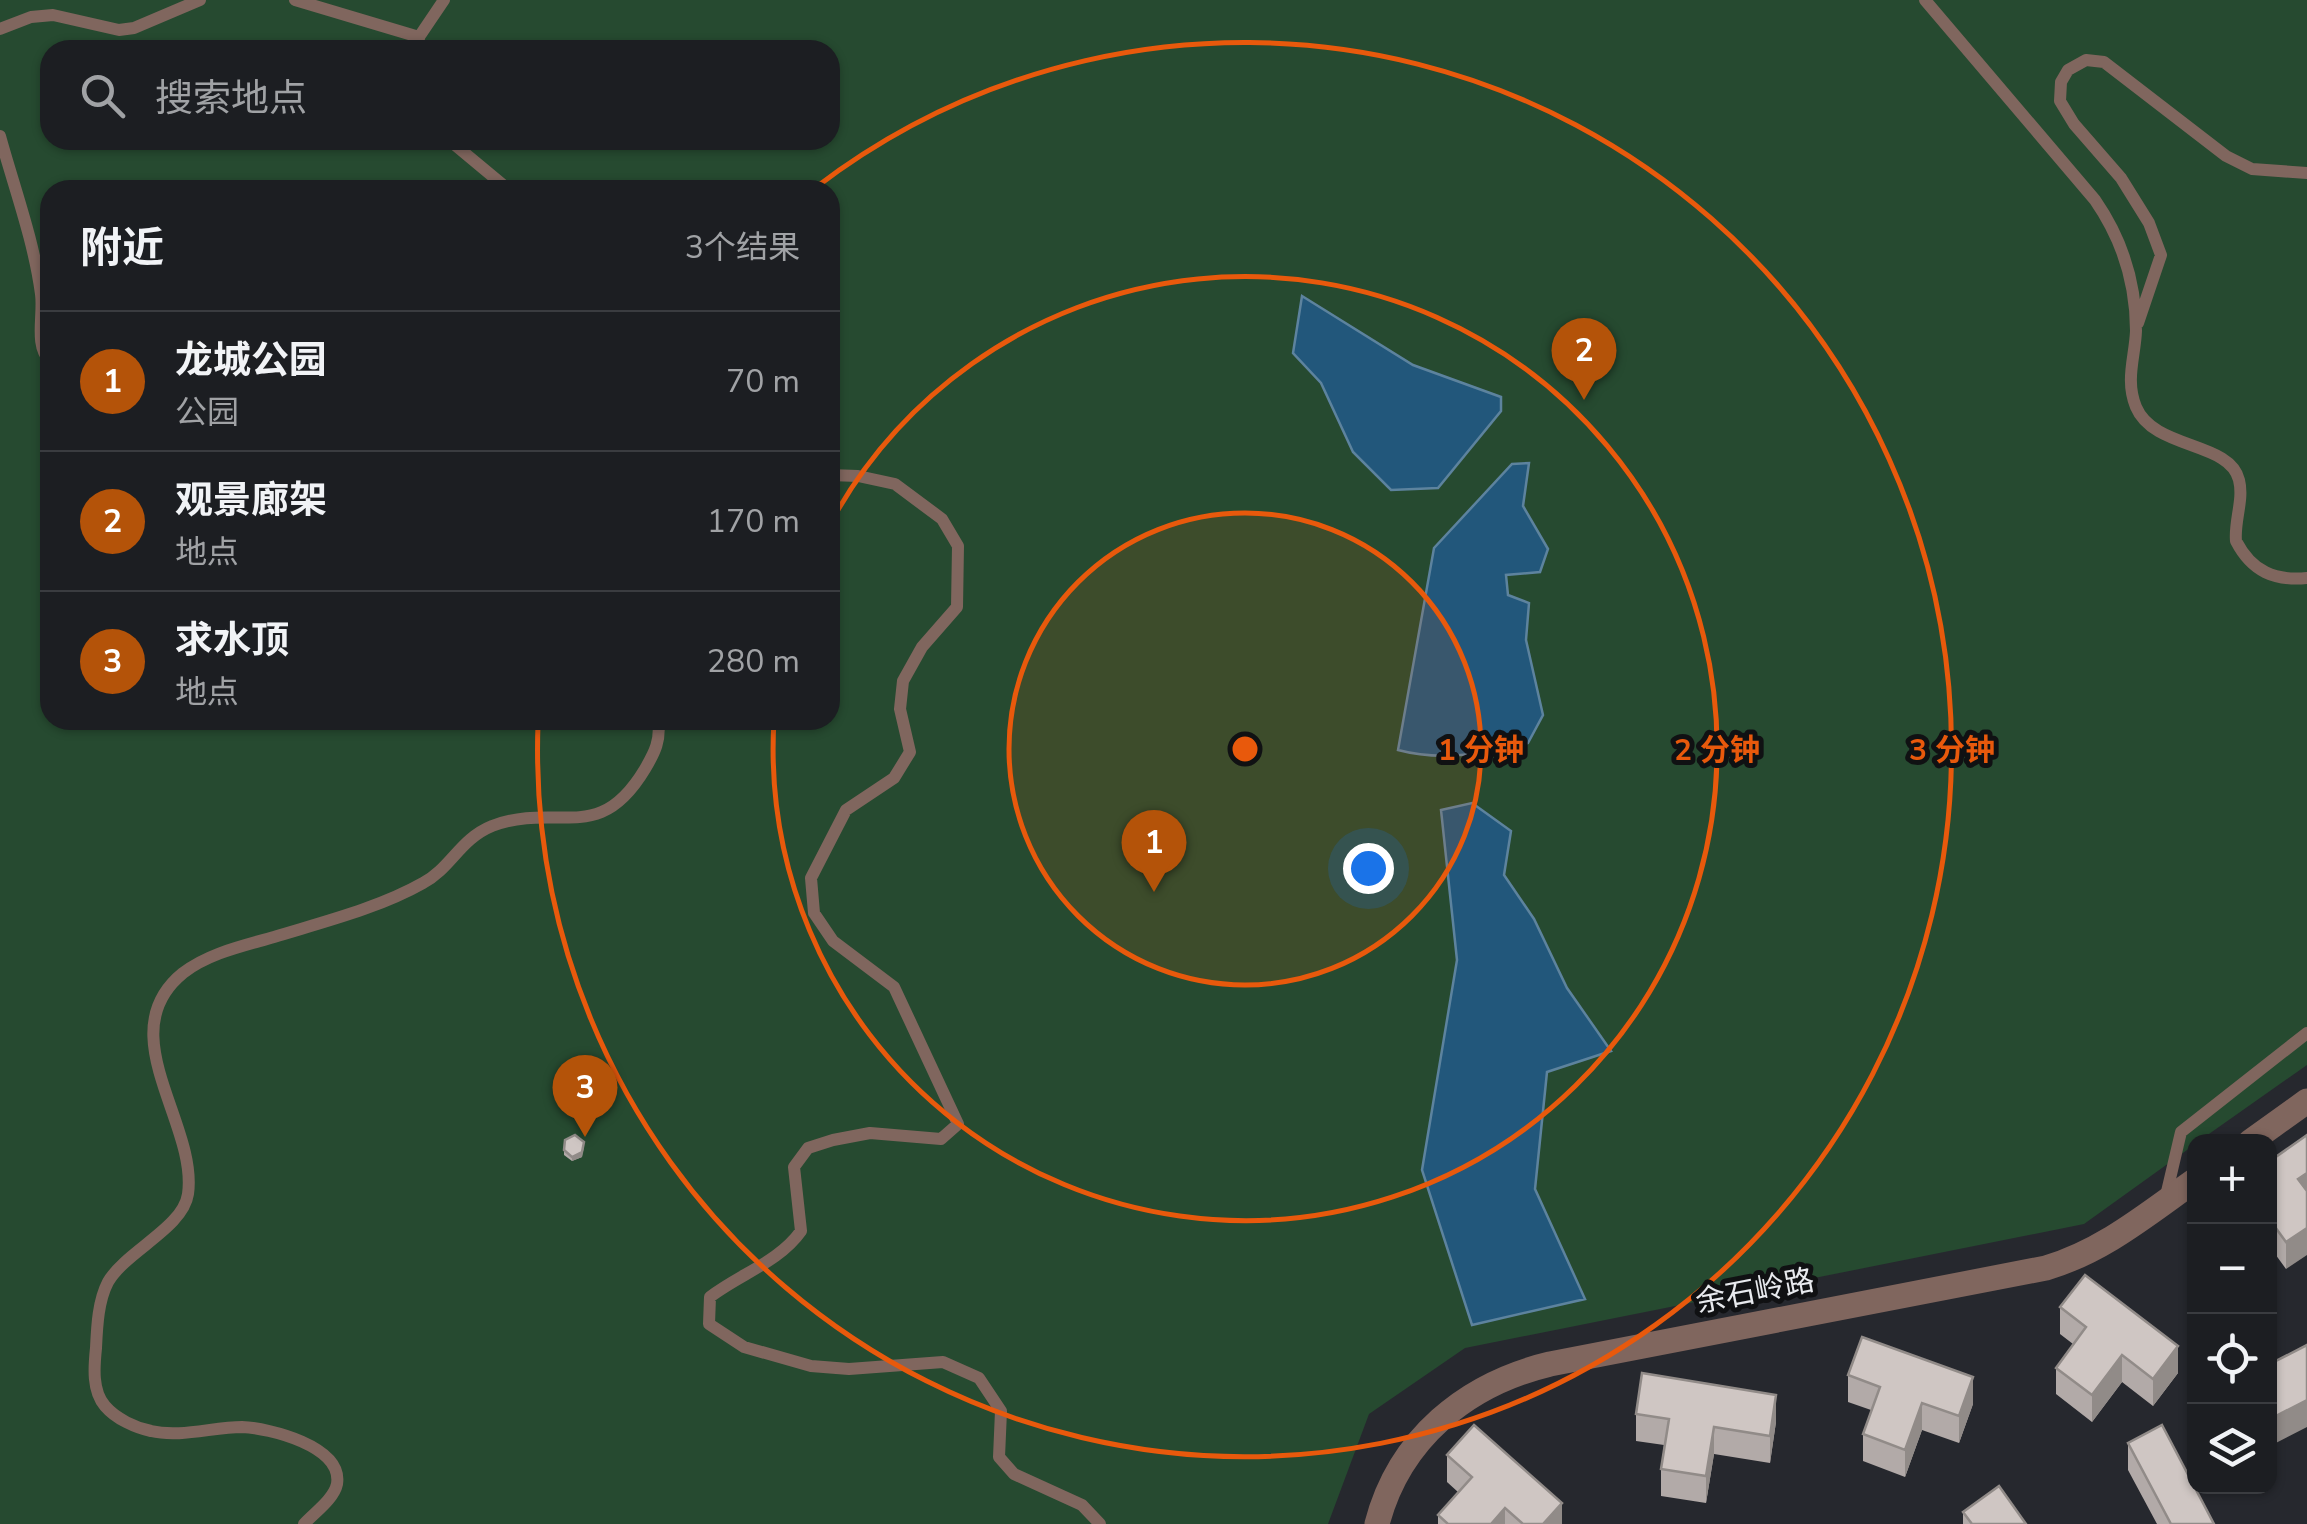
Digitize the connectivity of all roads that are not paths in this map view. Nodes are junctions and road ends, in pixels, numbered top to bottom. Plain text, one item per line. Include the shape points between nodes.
1 (200, 0) edge
2 (295, 0) edge
3 (444, 0) edge
4 (1925, 0) edge
5 (0, 29) edge
6 (410, 40) edge
7 (421, 40) edge
8 (0, 136) edge
9 (461, 150) edge
10 (2307, 174) edge
11 (497, 180) edge
12 (40, 290) edge
13 (2136, 331) junction
14 (840, 476) edge
15 (2307, 578) edge
16 (658, 730) edge
17 (2307, 1033) edge
18 (2307, 1101) edge
19 (2261, 1134) edge
20 (2187, 1186) edge
21 (2165, 1202) junction
22 (304, 1524) edge
23 (1100, 1524) edge
24 (1377, 1524) edge

1 - 5 lane via 134,28 53,15
2 - 6 lane
3 - 7 lane
4 - 13 lane via 2114,226
8 - 12 lane
9 - 11 lane
10 - 13 lane via 2252,168 2226,156 2104,62 2086,60 2068,70 2060,102 2120,178 2161,255
13 - 15 lane via 2129,379 2138,412 2159,433 2234,468 2240,489 2236,542 2267,576
14 - 23 lane via 895,484 942,519 958,546 956,608 903,680 900,708 910,752 894,778 846,810 811,878 814,913 834,942 894,987 958,1124 941,1139 870,1133 808,1148 794,1168 800,1231 787,1249 710,1297 709,1324 744,1348 810,1366 943,1362 979,1378 1002,1410 1000,1458 1014,1474 1082,1506
16 - 22 lane via 657,748 630,793 610,810 491,827 410,890 194,966 156,1010 156,1053 188,1193 177,1216 106,1286 96,1336 98,1394 112,1412 151,1431 253,1428 319,1451 338,1482
17 - 21 lane via 2181,1132
18 - 19 street
20 - 21 street, 余石岭路
21 - 24 street, 余石岭路 via 2092,1252 2046,1268 1550,1364 1502,1379 1458,1404 1421,1437 1392,1480

